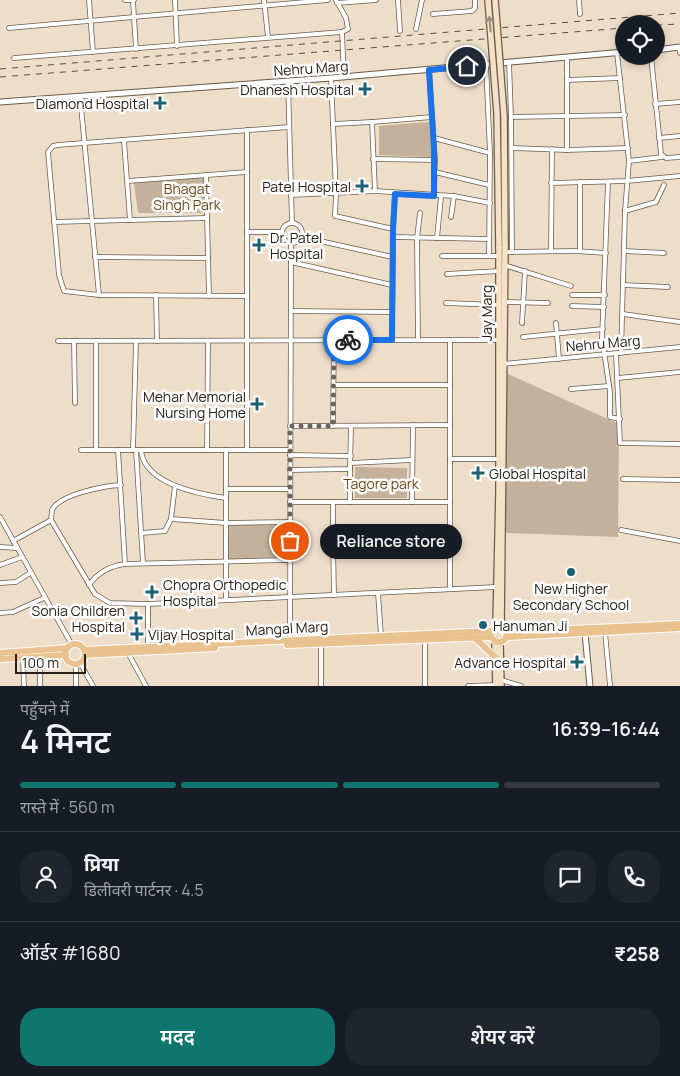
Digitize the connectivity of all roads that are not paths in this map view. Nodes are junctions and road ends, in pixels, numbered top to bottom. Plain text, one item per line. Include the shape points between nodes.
1 (89, 0) edge
2 (125, 0) edge
3 (134, 0) edge
4 (175, 0) edge
5 (328, 0) edge
6 (376, 0) edge
7 (398, 0) edge
8 (422, 0) edge
9 (475, 0) edge
10 (488, 0) edge
11 (495, 0) edge
12 (579, 0) edge
13 (264, 2) edge
14 (336, 2) edge
15 (175, 13) junction
16 (433, 14) dead end
17 (580, 14) dead end
18 (134, 17) junction
19 (91, 21) junction
20 (10, 28) dead end
21 (416, 29) dead end
22 (400, 31) dead end
23 (342, 32) junction
24 (268, 38) junction
25 (177, 46) junction
26 (680, 47) edge
27 (136, 49) junction
28 (665, 49) edge
29 (93, 52) junction
30 (615, 53) edge
31 (680, 53) edge
32 (567, 57) junction
33 (14, 58) dead end
34 (509, 62) junction
35 (486, 64) junction
36 (618, 65) edge
37 (652, 65) edge
38 (429, 70) junction
39 (344, 77) junction
40 (331, 78) junction
41 (620, 78) junction
42 (567, 80) junction
43 (288, 81) junction
44 (80, 96) junction
45 (0, 102) edge
46 (680, 102) edge
47 (655, 104) junction
48 (625, 115) junction
49 (567, 116) junction
50 (512, 117) junction
51 (432, 118) junction
52 (372, 122) junction
53 (333, 124) junction
54 (289, 127) junction
55 (247, 130) junction
56 (680, 136) edge
57 (434, 138) junction
58 (659, 138) junction
59 (124, 141) junction
60 (85, 144) junction
61 (512, 148) junction
62 (628, 148) junction
63 (552, 149) junction
64 (567, 150) junction
65 (490, 153) junction
66 (662, 157) junction
67 (680, 157) edge
68 (374, 159) junction
69 (435, 160) junction
70 (629, 161) junction
71 (246, 172) junction
72 (435, 172) junction
73 (206, 175) junction
74 (680, 176) edge
75 (128, 181) junction
76 (627, 181) junction
77 (552, 182) junction
78 (580, 182) junction
79 (608, 182) junction
80 (489, 185) junction
81 (664, 185) dead end
82 (375, 191) junction
83 (336, 193) junction
84 (395, 194) junction
85 (291, 195) junction
86 (434, 196) junction
87 (454, 196) junction
88 (441, 197) junction
89 (490, 203) junction
90 (625, 211) junction
91 (420, 213) dead end
92 (451, 217) dead end
93 (207, 218) junction
94 (92, 220) junction
95 (130, 220) junction
96 (54, 222) junction
97 (292, 223) junction
98 (393, 229) junction
99 (247, 232) junction
100 (281, 232) junction
101 (393, 236) junction
102 (302, 237) junction
103 (418, 238) junction
104 (437, 238) junction
105 (489, 239) junction
106 (291, 244) junction
107 (503, 249) junction
108 (551, 251) junction
109 (580, 251) junction
110 (624, 251) junction
111 (512, 252) junction
112 (606, 253) junction
113 (664, 253) dead end
114 (488, 255) junction
115 (442, 256) dead end
116 (498, 256) junction
117 (95, 257) junction
118 (392, 257) junction
119 (208, 258) junction
120 (291, 262) junction
121 (504, 265) junction
122 (499, 271) junction
123 (525, 271) junction
124 (447, 274) dead end
125 (392, 285) junction
126 (623, 285) junction
127 (571, 286) dead end
128 (668, 287) dead end
129 (98, 294) junction
130 (156, 295) junction
131 (572, 295) dead end
132 (605, 295) junction
133 (209, 296) junction
134 (247, 296) junction
135 (446, 303) dead end
136 (524, 303) junction
137 (548, 303) dead end
138 (501, 304) junction
139 (572, 306) dead end
140 (604, 307) junction
141 (291, 311) junction
142 (392, 312) junction
143 (623, 314) junction
144 (680, 322) edge
145 (522, 323) dead end
146 (556, 323) dead end
147 (603, 329) junction
148 (556, 334) junction
149 (523, 337) dead end
150 (334, 340) junction
151 (392, 340) junction
152 (418, 340) junction
153 (450, 340) junction
154 (501, 340) junction
155 (58, 341) dead end
156 (74, 341) junction
157 (96, 341) junction
158 (136, 341) junction
159 (157, 341) junction
160 (208, 341) junction
161 (247, 341) junction
162 (291, 341) junction
163 (680, 347) edge
164 (621, 353) junction
165 (616, 354) junction
166 (603, 355) junction
167 (558, 359) junction
168 (501, 364) junction
169 (680, 372) edge
170 (618, 378) junction
171 (334, 385) junction
172 (450, 385) junction
173 (609, 386) junction
174 (571, 389) dead end
175 (75, 403) dead end
176 (620, 419) junction
177 (413, 425) junction
178 (450, 425) junction
179 (290, 426) junction
180 (333, 426) junction
181 (351, 426) junction
182 (680, 444) edge
183 (81, 450) dead end
184 (96, 450) junction
185 (118, 450) junction
186 (137, 450) junction
187 (207, 450) junction
188 (226, 450) junction
189 (247, 450) junction
190 (290, 453) junction
191 (351, 456) junction
192 (450, 459) junction
193 (501, 459) junction
194 (412, 460) junction
195 (350, 463) junction
196 (350, 468) junction
197 (290, 470) junction
198 (623, 479) dead end
199 (680, 480) edge
200 (121, 485) junction
201 (175, 486) junction
202 (226, 489) junction
203 (290, 489) junction
204 (226, 498) junction
205 (290, 502) junction
206 (333, 502) junction
207 (350, 502) junction
208 (412, 502) junction
209 (450, 502) junction
210 (0, 517) edge
211 (171, 518) junction
212 (51, 520) junction
213 (290, 522) junction
214 (226, 523) junction
215 (0, 527) edge
216 (6, 528) junction
217 (621, 530) dead end
218 (142, 533) junction
219 (13, 541) junction
220 (680, 541) edge
221 (333, 542) junction
222 (450, 542) junction
223 (0, 547) edge
224 (17, 548) junction
225 (22, 557) junction
226 (290, 560) junction
227 (227, 561) junction
228 (142, 563) junction
229 (125, 564) junction
230 (0, 565) edge
231 (30, 573) junction
232 (0, 583) edge
233 (89, 585) junction
234 (496, 587) junction
235 (450, 590) junction
236 (378, 593) junction
237 (334, 595) junction
238 (290, 597) junction
239 (44, 598) junction
240 (226, 600) junction
241 (148, 604) junction
242 (0, 612) edge
243 (680, 624) edge
244 (680, 628) edge
245 (584, 632) junction
246 (605, 632) junction
247 (496, 634) junction
248 (506, 634) junction
249 (474, 637) junction
250 (381, 638) junction
251 (425, 639) junction
252 (290, 642) junction
253 (321, 644) junction
254 (70, 646) junction
255 (148, 646) junction
256 (85, 652) junction
257 (128, 652) junction
258 (0, 653) edge
259 (66, 655) junction
260 (40, 657) junction
261 (23, 658) junction
262 (496, 658) junction
263 (0, 659) edge
264 (78, 663) junction
265 (500, 682) edge
266 (24, 686) edge
267 (40, 686) edge
268 (76, 686) edge
269 (93, 686) edge
270 (146, 686) edge
271 (321, 686) edge
272 (425, 686) edge
273 (468, 686) edge
274 (496, 686) edge
275 (521, 686) edge
276 (590, 686) edge
277 (610, 686) edge

1 - 19 street
2 - 3 street
3 - 18 street
4 - 15 street
5 - 13 street
6 - 14 street
7 - 22 street
8 - 21 street
9 - 16 street via 472,11
107 -> 10 main road, Jay Marg, bridge via 498,113
11 - 107 main road, Jay Marg, bridge via 504,124
12 - 17 street
13 - 15 street
13 - 24 street
14 - 23 street via 348,26
15 - 18 street
15 - 25 street
18 - 19 street
18 - 27 street
19 - 20 street
19 - 29 street
23 - 24 street
23 - 39 street
24 - 25 street
25 - 27 street
26 - 28 street
26 - 31 street
27 - 29 street
29 - 33 street
30 - 32 street, Nehru Marg
32 - 34 street, Nehru Marg
32 - 42 street
34 - 35 street, Nehru Marg
34 - 50 street
35 - 38 street, Nehru Marg
35 - 65 street
36 - 41 street
37 - 47 street
38 - 39 street, Nehru Marg
38 - 51 street
39 - 40 street, Nehru Marg
40 - 43 street, Nehru Marg
40 - 53 street
41 - 42 street
41 - 48 street
42 - 49 street
43 - 44 street, Nehru Marg
43 - 54 street
44 - 45 street, Nehru Marg
44 - 60 street
46 - 47 street
47 - 58 street
48 - 49 street
48 - 62 street
49 - 50 street
49 - 64 street
50 - 61 street
51 - 52 street
51 - 57 street
52 - 53 street
52 - 68 street
53 - 83 street
54 - 55 street
54 - 85 street
55 - 59 street
55 - 71 street
56 - 58 street
57 - 65 street
57 - 69 street
58 - 66 street
59 - 60 street
59 - 75 street
60 - 94 street
60 - 96 street via 52,146 48,152
61 - 63 street
61 - 111 street
62 - 64 street
62 - 70 street
63 - 64 street
63 - 77 street
65 - 80 street
66 - 67 street
66 - 70 street
68 - 69 street
68 - 82 street
69 - 72 street
70 - 76 street
71 - 73 street
71 - 99 street
72 - 80 street
72 - 86 street
73 - 75 street
73 - 93 street
74 - 76 street
75 - 95 street
76 - 79 street
76 - 90 street
77 - 78 street
77 - 108 street
78 - 79 street
78 - 109 street
79 - 112 street
80 - 89 street
81 - 90 street via 656,202
82 - 83 street
82 - 84 street
83 - 85 street
83 - 98 street via 334,216
84 - 86 street
84 - 98 street
85 - 97 street
86 - 88 street
87 - 88 street
87 - 89 street
87 - 92 street
88 - 104 street
89 - 105 street
90 - 110 street
91 - 103 street
93 - 95 street
93 - 119 street
94 - 95 street
94 - 96 street
94 - 117 street
96 - 129 street via 64,291
97 - 100 street
97 - 102 street via 299,226
98 - 101 street
99 - 100 street
99 - 134 street
100 - 106 street via 283,239
101 - 103 street
101 - 118 street
102 - 106 street
102 - 118 street
103 - 104 street
103 - 152 street
104 - 105 street
105 - 114 street
106 - 120 street
107 - 111 street
107 - 116 main road, Jay Marg
107 - 121 main road, Jay Marg
108 - 109 street
108 - 111 street
109 - 112 street
110 - 113 street
110 - 126 street
112 - 132 street
114 - 115 street
114 - 116 street
116 - 122 main road, Jay Marg
117 - 119 street
117 - 129 street
118 - 125 street
119 - 133 street
120 - 125 street
120 - 141 street
121 - 123 street
121 - 138 main road, Jay Marg
122 - 124 street
122 - 138 main road, Jay Marg
123 - 127 street
123 - 136 street
125 - 142 street
126 - 128 street
126 - 143 street
129 - 130 street
130 - 133 street
130 - 159 street
131 - 132 street
132 - 140 street
133 - 134 street
134 - 161 street
135 - 138 street
136 - 137 street
136 - 138 street
136 - 145 street
138 - 154 main road, Jay Marg
139 - 140 street
140 - 147 street
141 - 142 street
141 - 162 street
142 - 151 street
143 - 144 street
143 - 164 street
146 - 148 street
147 - 148 street
147 - 166 street
148 - 149 street
148 - 167 street
150 - 151 street
150 - 162 street
150 - 171 street
151 - 152 street
152 - 153 street
153 - 154 street
153 - 172 street
154 - 168 main road, Jay Marg
155 - 156 street
156 - 157 street
156 - 175 street
157 - 158 street
157 - 184 street
158 - 159 street
158 - 186 street
159 - 160 street
160 - 161 street
160 - 187 street
161 - 162 street
161 - 189 street
162 - 179 street
163 - 164 street, Nehru Marg
164 - 165 street, Nehru Marg
165 - 166 street, Nehru Marg
165 - 170 street
166 - 167 street, Nehru Marg
166 - 173 street
167 - 168 street, Nehru Marg
168 - 193 main road, Jay Marg
169 - 170 street
170 - 176 street
171 - 172 street
171 - 180 street
172 - 178 street
173 - 174 street
173 - 176 street via 610,417
176 - 182 street via 620,443
177 - 178 street
177 - 181 street
177 - 194 street
178 - 192 street
179 - 180 street
179 - 190 street
180 - 181 street
181 - 191 street
183 - 184 street
184 - 185 street
185 - 186 street
185 - 200 street
186 - 187 street
186 - 201 street via 146,466
186 - 218 street
187 - 188 street
188 - 189 street
188 - 202 street
189 - 190 street
190 - 191 street
190 - 197 street
191 - 195 street
192 - 193 street
192 - 209 street
193 - 234 main road, Jay Marg
193 - 247 main road, Jay Marg
194 - 195 street
194 - 208 street
195 - 196 street
196 - 197 street
196 - 207 street
197 - 203 street
198 - 199 street
200 - 212 street via 98,487 60,502 52,510
200 - 229 street
201 - 204 street
201 - 211 street
202 - 203 street
202 - 204 street
203 - 205 street
204 - 214 street
205 - 206 street
205 - 213 street
206 - 207 street
206 - 221 street
207 - 208 street
208 - 209 street
209 - 222 street
210 - 216 street
211 - 214 street
211 - 218 street via 165,531
212 - 219 street
212 - 233 street
213 - 214 street
213 - 226 street
214 - 227 street
215 - 216 street
216 - 219 street
217 - 220 street
218 - 228 street
219 - 224 street
221 - 222 street
221 - 237 street
222 - 235 street
223 - 224 street
224 - 225 street
225 - 230 street
225 - 231 street
226 - 227 street
226 - 238 street
227 - 228 street
227 - 240 street
228 - 229 street
229 - 233 street via 104,570
231 - 232 street via 16,582
231 - 239 street
233 - 241 street via 94,594 110,603
234 - 235 street
234 - 247 main road, Jay Marg
235 - 236 street
236 - 237 street
236 - 250 street
237 - 238 street
238 - 240 street
238 - 252 street
239 - 242 street via 13,612
239 - 254 street
240 - 241 street
241 - 255 street
243 - 248 main road
244 - 246 main road
245 - 246 main road
245 - 248 main road
245 - 276 street
246 - 277 street
247 - 248 main road
247 - 248 main road
247 - 249 main road, Mangal Marg
247 - 250 main road, Mangal Marg
247 - 262 main road
247 - 265 main road
249 - 251 main road, Mangal Marg
249 - 262 main road
250 - 251 main road, Mangal Marg
250 - 252 main road, Mangal Marg
250 - 253 main road, Mangal Marg
251 - 272 street
252 - 253 main road, Mangal Marg
252 - 255 main road, Mangal Marg
252 - 257 main road, Mangal Marg
253 - 271 street
254 - 256 main road via 79,644
254 - 258 main road
254 - 259 main road
255 - 256 main road, Mangal Marg
256 - 257 main road, Mangal Marg
256 - 264 main road
257 - 270 street
259 - 260 main road
259 - 264 main road via 70,662
260 - 261 main road
260 - 267 street
261 - 263 main road
261 - 266 street
262 - 265 main road
264 - 268 street
264 - 269 street
265 - 274 main road
265 - 275 street
273 - 274 street

